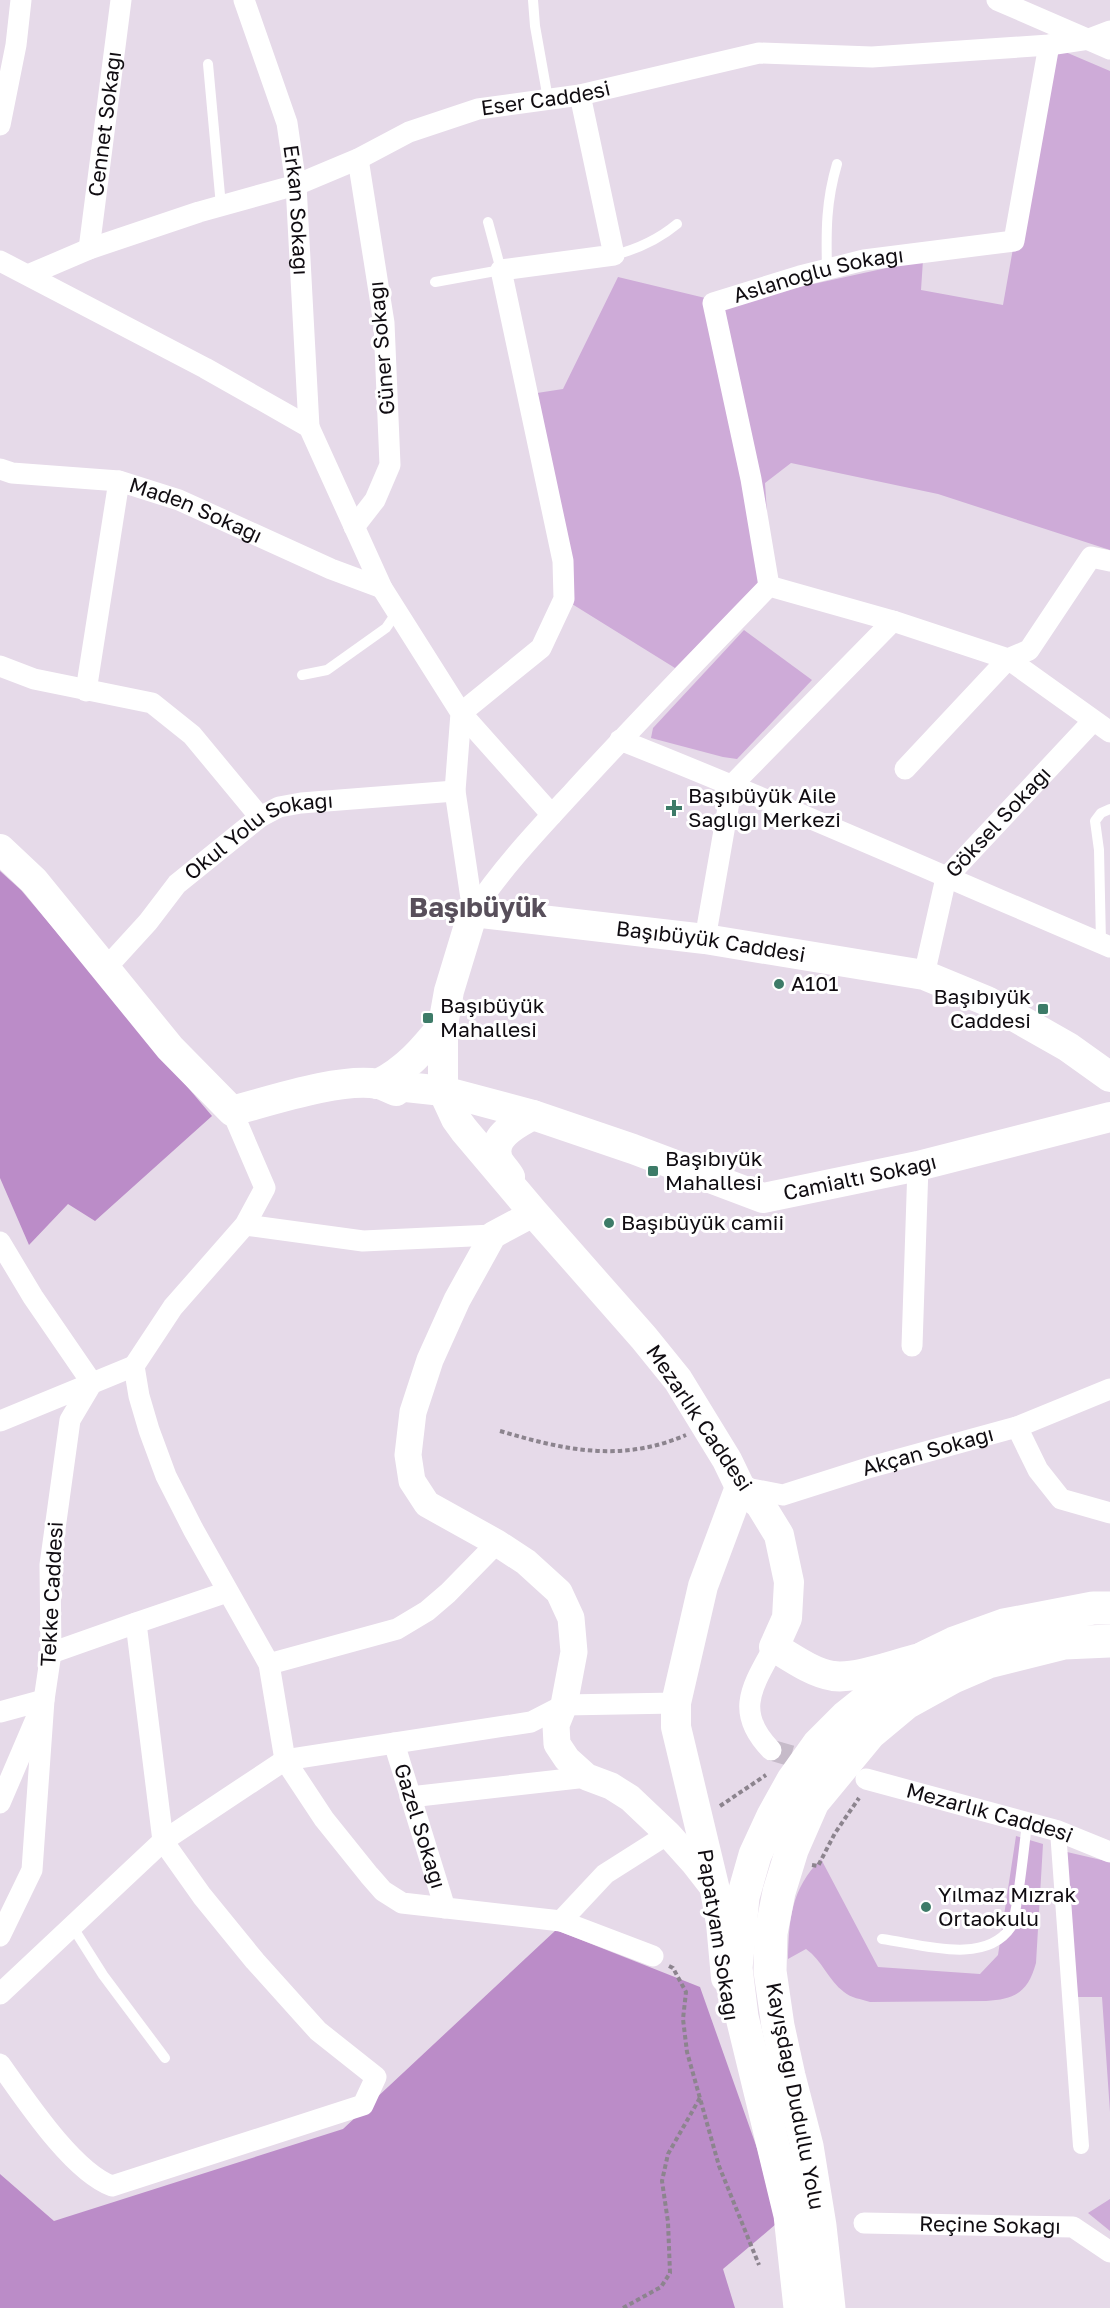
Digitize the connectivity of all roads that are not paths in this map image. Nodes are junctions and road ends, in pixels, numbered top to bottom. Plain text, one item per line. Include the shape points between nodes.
1 (21, 0) edge
2 (121, 0) edge
3 (244, 0) edge
4 (533, 0) edge
5 (997, 0) edge
6 (1110, 31) edge
7 (1089, 39) junction
8 (1049, 45) junction
9 (1110, 49) edge
10 (208, 64) dead end
11 (580, 95) junction
12 (548, 99) junction
13 (0, 125) edge
14 (358, 159) junction
15 (837, 164) dead end
16 (296, 185) junction
17 (220, 206) junction
18 (488, 222) dead end
19 (677, 224) dead end
20 (89, 249) junction
21 (615, 255) junction
22 (0, 261) edge
23 (827, 269) junction
24 (501, 270) junction
25 (28, 275) junction
26 (435, 282) dead end
27 (309, 428) junction
28 (0, 469) edge
29 (119, 481) junction
30 (354, 527) junction
31 (1110, 561) edge
32 (769, 586) junction
33 (382, 588) junction
34 (398, 612) junction
35 (893, 621) junction
36 (1008, 659) junction
37 (0, 666) edge
38 (302, 675) dead end
39 (86, 691) junction
40 (460, 713) junction
41 (1101, 726) edge
42 (620, 740) junction
43 (905, 769) dead end
44 (732, 784) junction
45 (455, 790) junction
46 (1110, 809) edge
47 (552, 815) junction
48 (260, 817) junction
49 (0, 849) edge
50 (946, 878) junction
51 (473, 912) junction
52 (705, 939) junction
53 (1106, 945) edge
54 (106, 968) junction
55 (924, 975) junction
56 (443, 1025) junction
57 (1110, 1077) edge
58 (378, 1084) junction
59 (443, 1091) junction
60 (232, 1111) junction
61 (533, 1115) junction
62 (1110, 1117) edge
63 (456, 1119) junction
64 (918, 1166) junction
65 (534, 1213) junction
66 (245, 1226) junction
67 (494, 1235) junction
68 (0, 1242) edge
69 (912, 1346) dead end
70 (134, 1366) junction
71 (92, 1383) junction
72 (1110, 1389) edge
73 (0, 1421) edge
74 (1017, 1427) junction
75 (740, 1487) junction
76 (1110, 1513) edge
77 (497, 1543) junction
78 (227, 1592) junction
79 (1110, 1608) edge
80 (787, 1618) junction
81 (136, 1623) junction
82 (1110, 1641) edge
83 (774, 1647) junction
84 (51, 1653) junction
85 (925, 1657) junction
86 (269, 1664) junction
87 (832, 1676) junction
88 (44, 1701) junction
89 (676, 1703) junction
90 (564, 1705) junction
91 (0, 1712) edge
92 (394, 1743) junction
93 (771, 1750) tunnel mouth
94 (285, 1760) junction
95 (587, 1778) junction
96 (863, 1788) road end
97 (410, 1797) junction
98 (0, 1803) edge
99 (1027, 1823) junction
100 (1058, 1831) junction
101 (668, 1834) junction
102 (163, 1841) junction
103 (1110, 1852) edge
104 (715, 1890) junction
105 (446, 1908) junction
106 (561, 1921) junction
107 (72, 1926) junction
108 (0, 1936) edge
109 (882, 1939) dead end
110 (653, 1956) road end
111 (0, 1994) edge
112 (165, 2058) dead end
113 (0, 2064) edge
114 (759, 2092) junction
115 (1081, 2146) dead end
116 (864, 2223) dead end
117 (1110, 2252) edge
118 (800, 2308) edge
119 (829, 2308) edge

1 - 13 street
2 - 20 street, Cennet Sokağı
3 - 16 street, Erkan Sokağı via 287,123
4 - 12 lane
5 - 7 street
6 - 7 street, Eser Caddesi
7 - 8 street, Eser Caddesi
7 - 9 street
8 - 11 street, Eser Caddesi via 872,57 759,53
8 - 23 street, Aslanoğlu Sokağı via 1014,241 864,260
10 - 17 lane
11 - 12 street, Eser Caddesi
11 - 21 street
12 - 14 street, Eser Caddesi via 478,109 409,132
14 - 16 street, Eser Caddesi
14 - 30 street, Güner Sokağı via 384,323 390,465 375,500
15 - 23 lane via 825,222
16 - 17 street, Eser Caddesi
16 - 27 street, Erkan Sokağı
17 - 20 street, Eser Caddesi
18 - 24 lane
19 - 21 lane via 650,242
20 - 25 street, Eser Caddesi
21 - 24 street
22 - 25 street
23 - 32 street, Aslanoğlu Sokağı via 713,303 751,479
24 - 26 lane
24 - 40 street via 563,561 564,600 541,648
25 - 27 street
27 - 30 street
28 - 29 street, Maden Sokağı
29 - 33 street, Maden Sokağı via 179,500
29 - 39 street
30 - 33 street
31 - 36 street via 1091,557 1029,650
32 - 35 street
32 - 42 street
33 - 34 street
34 - 38 lane via 386,628 327,670
34 - 40 street
35 - 36 street
35 - 44 street
36 - 41 street
36 - 43 street
37 - 39 street
39 - 48 street via 152,703 192,735
40 - 45 street
40 - 47 street
41 - 50 street, Göksel Sokağı
42 - 44 street
42 - 47 street
44 - 50 street
44 - 52 street
45 - 48 street, Okul Yolu Sokağı via 301,802
45 - 51 street
46 - 53 lane via 1095,821
47 - 51 street
48 - 54 street, Okul Yolu Sokağı via 177,884
49 - 54 main road via 34,881
50 - 53 street
50 - 55 street, Göksel Sokağı
51 - 52 main road, Başıbüyük Caddesi
51 - 56 main road
52 - 55 main road, Başıbüyük Caddesi
54 - 60 main road via 171,1048
55 - 57 main road, Başıbüyük Caddesi via 987,1001 1068,1047
56 - 58 main road via 406,1067
56 - 59 main road
58 - 59 main road
58 - 60 main road via 334,1085
58 - 63 main road
59 - 61 main road, Camialtı Sokağı
59 - 63 main road, Mezarlık Caddesi
60 - 66 street via 265,1188
61 - 64 main road, Camialtı Sokağı via 763,1198
61 - 65 main road via 504,1135 497,1156
62 - 64 main road, Camialtı Sokağı
63 - 65 main road, Mezarlık Caddesi
64 - 69 street
65 - 67 street
65 - 75 main road, Mezarlık Caddesi via 678,1380
66 - 67 street via 363,1241
66 - 70 street via 173,1307
67 - 77 street via 457,1300 430,1360 413,1412 408,1455 412,1481 427,1504
68 - 71 street
70 - 71 street
70 - 78 street via 145,1419 166,1476
71 - 73 street
71 - 84 street, Tekke Caddesi via 70,1420 50,1565
72 - 74 street, Akçan Sokağı
74 - 75 street, Akçan Sokağı via 783,1495
74 - 76 street via 1038,1470 1061,1498
75 - 80 main road, Mezarlık Caddesi via 760,1504 779,1535 789,1582
75 - 89 main road, Papatyam Sokağı via 704,1586
77 - 86 street via 427,1611 396,1629
77 - 90 street via 526,1562 559,1592 571,1618 574,1652
78 - 81 street
78 - 86 street
79 - 85 main road, Kayışdağı Dudullu Yolu via 1004,1625
80 - 83 main road, Mezarlık Caddesi
80 - 87 main road via 800,1644
81 - 84 street
81 - 102 street
82 - 119 main road, Kayışdağı Dudullu Yolu via 1064,1643 988,1662 906,1703 870,1733 813,1802 792,1850 771,1933 770,1971 784,2056 807,2146
83 - 87 main road
83 - 93 street, Mezarlık Caddesi via 752,1687 748,1708 759,1737
84 - 88 street, Tekke Caddesi
85 - 87 main road via 855,1676
85 - 114 main road, Kayışdağı Dudullu Yolu via 886,1684 818,1745 788,1789 756,1855 738,1930 736,1968 742,2017
86 - 94 street
88 - 91 street
88 - 98 street, Tekke Caddesi
88 - 108 street via 32,1870
89 - 90 street
89 - 104 main road, Papatyam Sokağı via 676,1727
90 - 92 street via 531,1722
90 - 95 street via 556,1725 557,1744
92 - 94 street
92 - 97 street, Gazel Sokağı
94 - 102 street
94 - 105 street via 324,1819 383,1891 402,1903
95 - 97 street
95 - 101 street via 630,1798
96 - 99 street, Mezarlık Caddesi
97 - 105 street, Gazel Sokağı
99 - 100 street, Mezarlık Caddesi
99 - 109 lane via 1012,1926 995,1943 966,1951
100 - 103 street, Mezarlık Caddesi
100 - 115 street
101 - 104 street
101 - 106 street via 605,1874
102 - 107 street
102 - 113 street via 232,1934 318,2031 376,2077 363,2106 112,2186 99,2181 77,2162
104 - 114 main road, Papatyam Sokağı via 728,2004 738,2048
105 - 106 street
106 - 110 street
107 - 111 street
107 - 112 lane
114 - 118 main road, Kayışdağı Dudullu Yolu via 790,2216
116 - 117 street, Reçine Sokağı via 1073,2227

